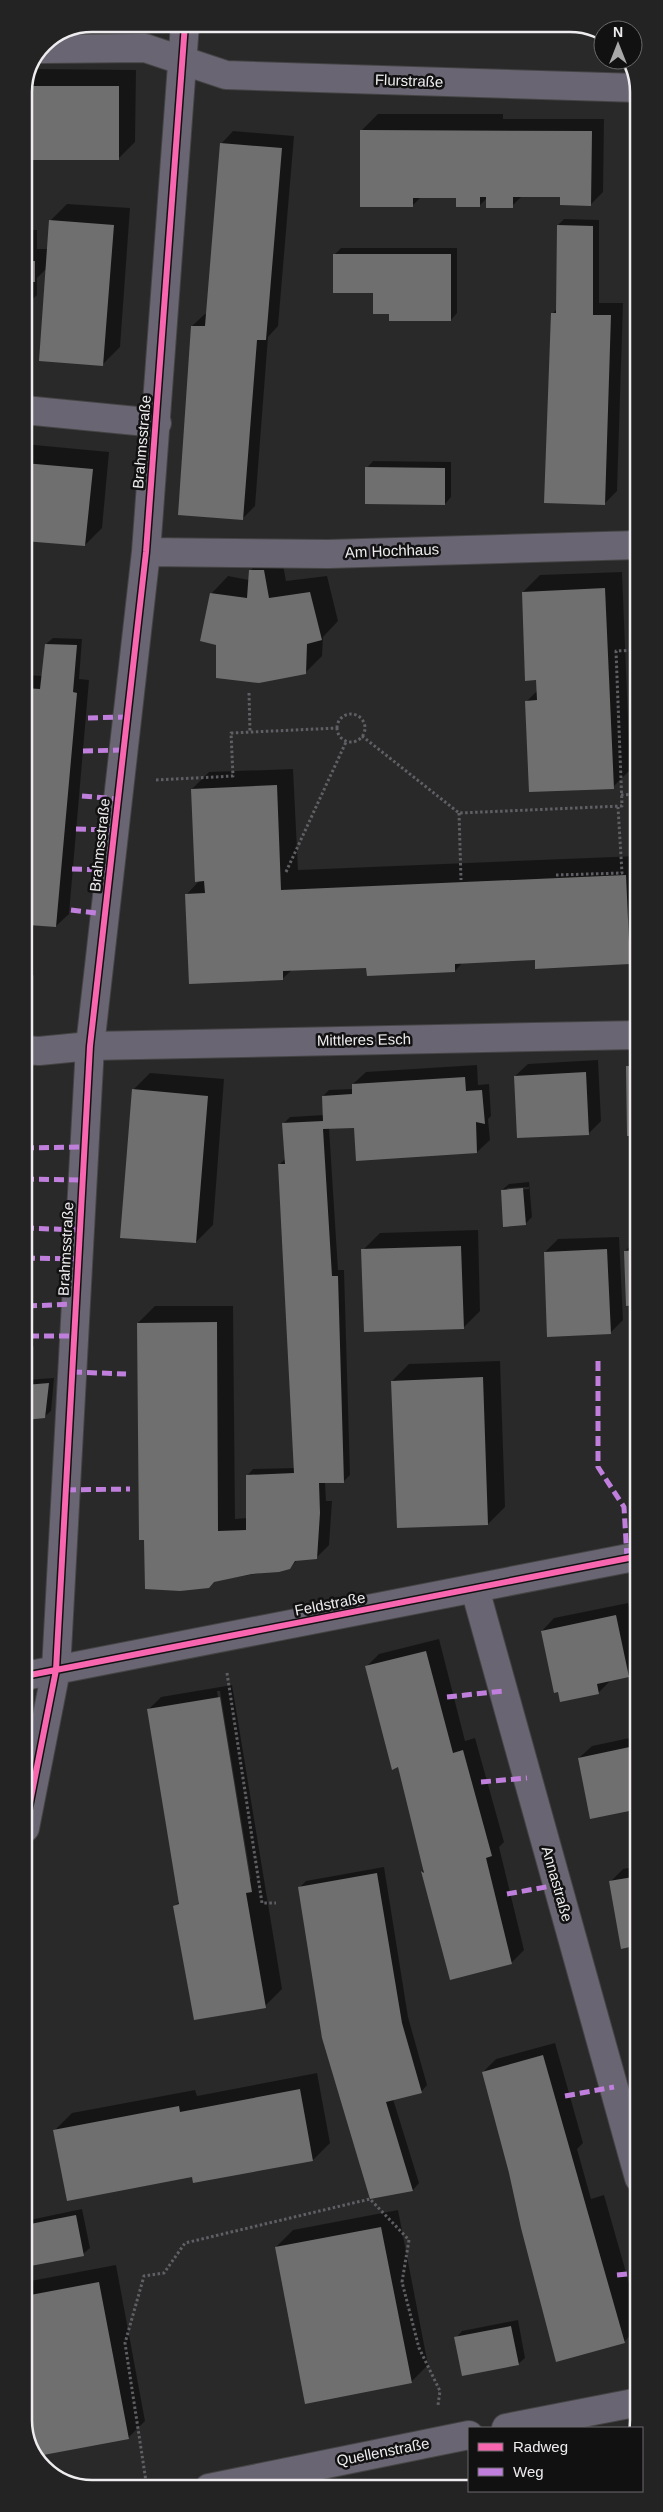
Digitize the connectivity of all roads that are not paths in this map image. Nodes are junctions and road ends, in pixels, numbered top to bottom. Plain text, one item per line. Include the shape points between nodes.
1 (184, 32) edge
2 (51, 49) edge
3 (182, 61) junction
4 (630, 88) edge
5 (32, 411) edge
6 (157, 423) junction
7 (630, 545) edge
8 (146, 552) junction
9 (630, 1035) edge
10 (90, 1046) junction
11 (32, 1051) edge
12 (630, 1558) edge
13 (475, 1589) junction
14 (56, 1670) junction
15 (32, 1675) edge
16 (32, 1792) edge
17 (630, 2146) edge
18 (630, 2404) edge
19 (511, 2427) edge
20 (468, 2435) edge
21 (251, 2479) edge

1 - 3 street, Brahmsstraße
2 - 3 street, Flurstraße via 145,48
3 - 4 street, Flurstraße via 226,75
3 - 6 street, Brahmsstraße
5 - 6 street
6 - 8 street, Brahmsstraße
7 - 8 street, Am Hochhaus via 328,554
8 - 10 street, Brahmsstraße
9 - 10 street, Mittleres Esch
10 - 11 street, Mittleres Esch
10 - 14 street, Brahmsstraße
12 - 13 street, Feldstraße
13 - 14 street, Feldstraße
13 - 17 street, Annastraße
14 - 15 street, Feldstraße
14 - 16 street, Brahmsstraße
18 - 19 street
20 - 21 street, Quellenstraße

